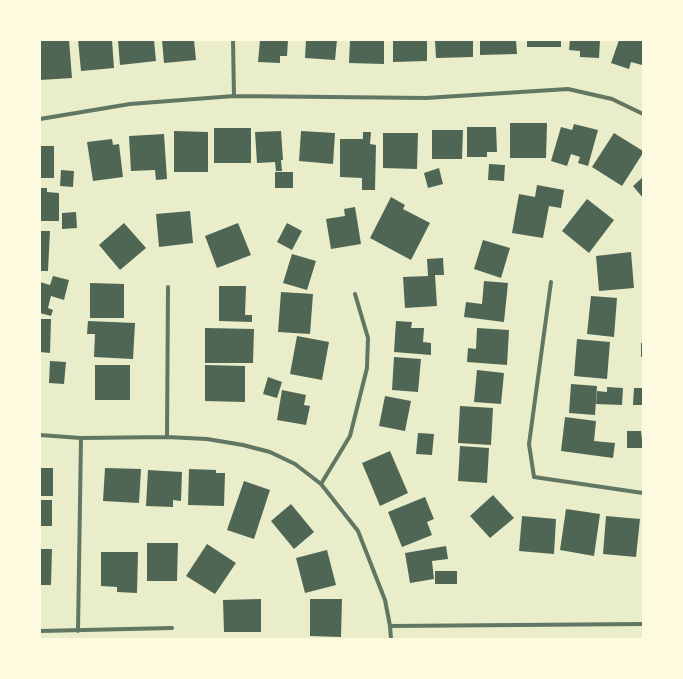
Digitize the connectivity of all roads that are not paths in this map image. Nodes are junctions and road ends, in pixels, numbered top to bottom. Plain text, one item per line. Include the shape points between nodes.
1 (232, 40) edge
2 (234, 96) junction
3 (643, 114) edge
4 (40, 119) edge
5 (551, 282) dead end
6 (168, 287) dead end
7 (354, 294) dead end
8 (40, 435) edge
9 (167, 437) junction
10 (81, 438) junction
11 (321, 484) junction
12 (643, 493) edge
13 (643, 624) edge
14 (390, 626) junction
15 (172, 628) dead end
16 (40, 631) edge
17 (78, 631) junction
18 (391, 639) edge

1 - 2 street
2 - 3 street via 426,98 568,89 612,99
2 - 4 street via 130,104
5 - 12 street via 529,444 534,477
6 - 9 street
7 - 11 street via 368,338 367,368 350,436
8 - 10 street
9 - 10 street
9 - 11 street via 207,439 270,452 295,464
10 - 17 street
11 - 14 street via 358,531 385,600
13 - 14 street
14 - 18 street
15 - 17 street
16 - 17 street

